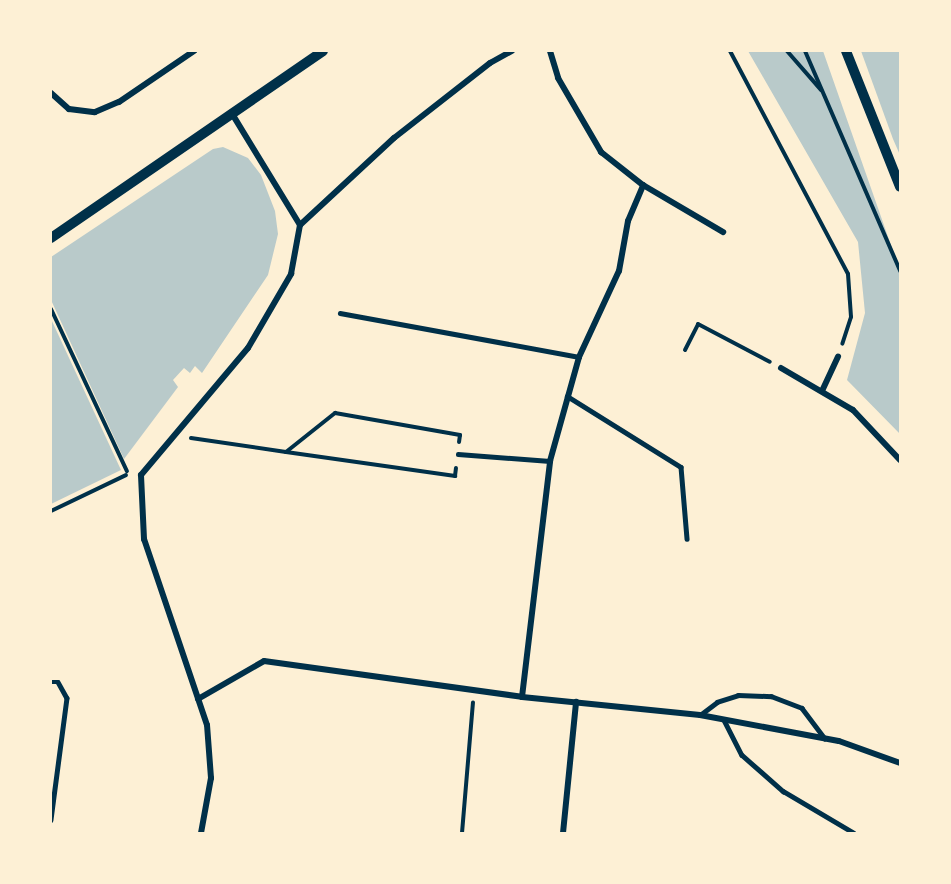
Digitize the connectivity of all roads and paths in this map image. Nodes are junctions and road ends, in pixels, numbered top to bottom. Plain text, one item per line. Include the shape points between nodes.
1 (194, 51) edge
2 (323, 51) edge
3 (512, 51) edge
4 (550, 51) edge
5 (730, 51) edge
6 (786, 51) edge
7 (805, 51) edge
8 (846, 51) edge
9 (51, 93) edge
10 (823, 93) junction
11 (231, 111) junction
12 (643, 185) junction
13 (900, 187) edge
14 (300, 225) junction
15 (723, 232) dead end
16 (51, 238) edge
17 (900, 271) edge
18 (51, 309) edge
19 (340, 313) dead end
20 (685, 350) dead end
21 (838, 356) joint
22 (579, 357) junction
23 (782, 368) joint
24 (822, 392) junction
25 (567, 396) junction
26 (173, 435) junction
27 (286, 452) junction
28 (458, 454) junction
29 (900, 460) edge
30 (550, 461) junction
31 (128, 474) junction
32 (141, 475) junction
33 (51, 511) edge
34 (687, 539) dead end
35 (51, 682) edge
36 (474, 690) junction
37 (522, 697) junction
38 (198, 699) junction
39 (576, 702) junction
40 (700, 715) junction
41 (724, 720) junction
42 (825, 738) junction
43 (900, 763) edge
44 (51, 820) edge
45 (201, 833) edge
46 (462, 833) edge
47 (563, 833) edge
48 (854, 833) edge

1 - 9 street via 119,102 95,112 69,109
2 - 11 street
3 - 14 street via 490,63 394,138
4 - 12 street via 558,78 601,152
5 - 21 path via 848,273 851,316
6 - 10 path
7 - 10 path
8 - 13 street
10 - 17 path
11 - 14 street
11 - 16 street
12 - 15 street
12 - 22 street via 628,221 619,271
14 - 26 street via 291,274 248,348
18 - 31 path
19 - 22 lane
20 - 23 path via 698,324
21 - 24 street
22 - 25 street
23 - 24 street
24 - 29 street via 853,410
25 - 30 street
25 - 34 lane via 681,467
26 - 27 path
26 - 32 street
27 - 28 path via 455,476
27 - 28 path via 335,413 460,435
28 - 30 lane
30 - 37 street
31 - 32 path
31 - 33 path
32 - 38 street via 144,539
35 - 44 lane via 58,682 67,698
36 - 37 street
36 - 38 street via 264,661
36 - 46 path
37 - 39 street
38 - 45 street via 207,725 211,778
39 - 40 street
39 - 47 street
40 - 41 street
40 - 42 lane via 717,702 738,695 771,696 802,708
41 - 42 street
41 - 48 lane via 742,755 783,790
42 - 43 street

